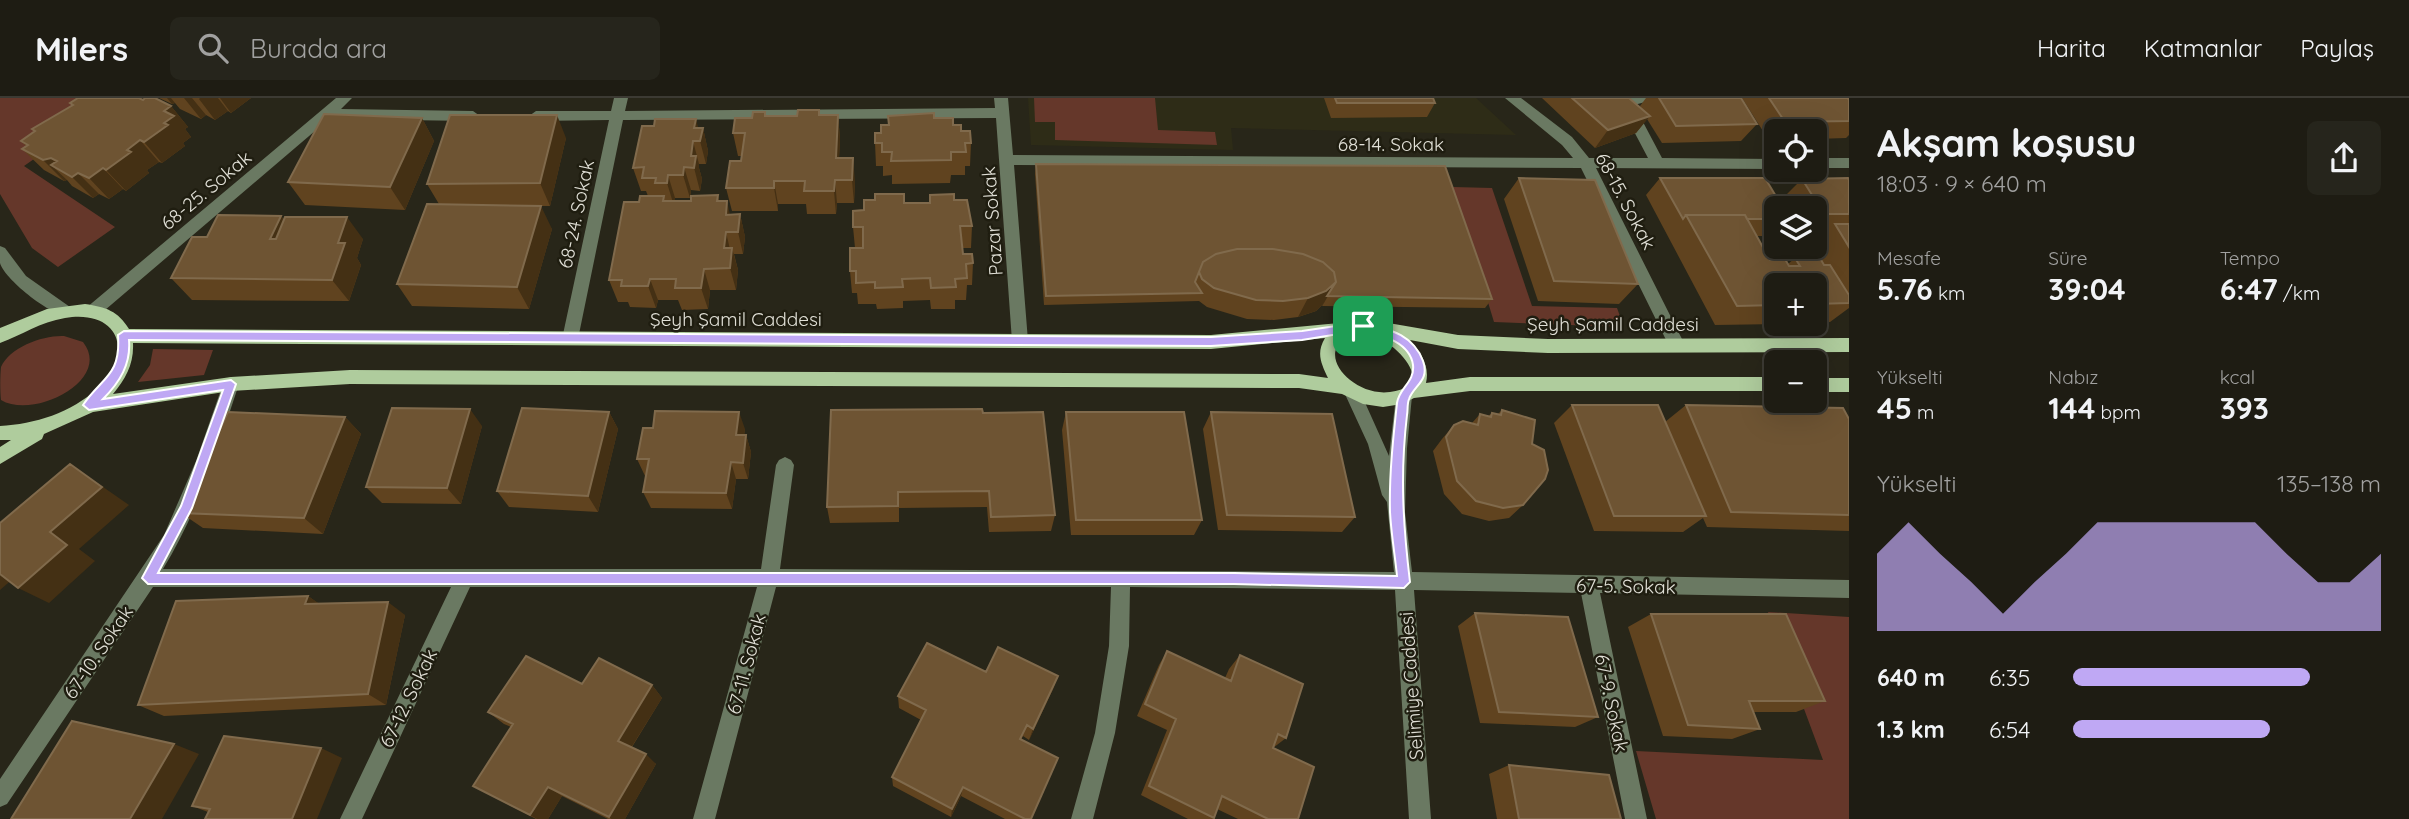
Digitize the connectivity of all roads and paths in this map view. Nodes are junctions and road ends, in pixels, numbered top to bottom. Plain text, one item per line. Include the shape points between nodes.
1 (345, 98) edge
2 (621, 98) edge
3 (1512, 98) edge
4 (1644, 98) edge
5 (1002, 105) edge
6 (326, 114) junction
7 (617, 115) junction
8 (483, 116) edge
9 (523, 116) edge
10 (1006, 160) junction
11 (1827, 163) edge
12 (1849, 163) edge
13 (1658, 164) junction
14 (1764, 164) edge
15 (1587, 165) junction
16 (0, 252) edge
17 (64, 311) junction
18 (92, 312) junction
19 (1348, 328) junction
20 (1379, 328) junction
21 (124, 335) junction
22 (0, 337) edge
23 (569, 339) junction
24 (1020, 341) junction
25 (1677, 345) junction
26 (1849, 345) edge
27 (231, 384) junction
28 (1764, 384) edge
29 (1827, 385) edge
30 (1848, 387) edge
31 (1348, 389) junction
32 (1407, 394) junction
33 (89, 405) junction
34 (44, 429) junction
35 (0, 433) edge
36 (0, 456) edge
37 (785, 465) dead end
38 (1396, 512) junction
39 (148, 578) junction
40 (465, 578) junction
41 (769, 578) junction
42 (1121, 580) junction
43 (1404, 582) junction
44 (1588, 586) junction
45 (1849, 589) edge
46 (0, 797) edge
47 (351, 819) edge
48 (704, 819) edge
49 (1082, 819) edge
50 (1420, 819) edge
51 (1636, 819) edge

1 - 6 street, 68-25. Sokak
2 - 7 street, 68-24. Sokak
3 - 15 street, 68-15. Sokak via 1567,141
4 - 13 street via 1626,103
5 - 7 street
5 - 10 street, Pazar Sokak
6 - 8 street
6 - 18 street, 68-25. Sokak
7 - 9 street
7 - 23 street, 68-24. Sokak
10 - 15 street, 68-14. Sokak
10 - 24 street, Pazar Sokak
11 - 12 street
13 - 14 street, 68-14. Sokak
13 - 15 street, 68-14. Sokak
15 - 25 street, 68-15. Sokak
16 - 17 street via 20,280
17 - 18 main road
17 - 22 main road via 34,318
18 - 21 main road via 108,317
19 - 20 main road
19 - 24 main road, Şeyh Şamil Caddesi via 1211,342
19 - 31 main road via 1331,340 1326,358 1334,377
20 - 25 main road, Şeyh Şamil Caddesi via 1458,342
20 - 32 main road via 1402,340 1416,358 1419,377
21 - 23 main road, Şeyh Şamil Caddesi
21 - 33 main road via 120,368
23 - 24 main road, Şeyh Şamil Caddesi
25 - 26 main road, Şeyh Şamil Caddesi
27 - 31 main road via 350,377 1299,380
27 - 33 main road
27 - 39 street, 67-10. Sokak via 186,508
28 - 32 main road via 1470,384
29 - 30 main road
31 - 32 main road via 1375,400
31 - 38 street, Selimiye Caddesi via 1377,444
32 - 38 street, Selimiye Caddesi via 1398,448
33 - 34 main road
34 - 35 main road
34 - 36 main road
37 - 41 street, 67-11. Sokak
38 - 43 street, Selimiye Caddesi
39 - 40 street, 67-5. Sokak
39 - 46 street, 67-10. Sokak
40 - 41 street, 67-5. Sokak
40 - 47 street, 67-12. Sokak
41 - 42 street, 67-5. Sokak
41 - 48 street, 67-11. Sokak
42 - 43 street, 67-5. Sokak
42 - 49 street via 1119,646 1105,733
43 - 44 street, 67-5. Sokak
43 - 50 street, Selimiye Caddesi
44 - 45 street, 67-5. Sokak
44 - 51 street, 67-9. Sokak

